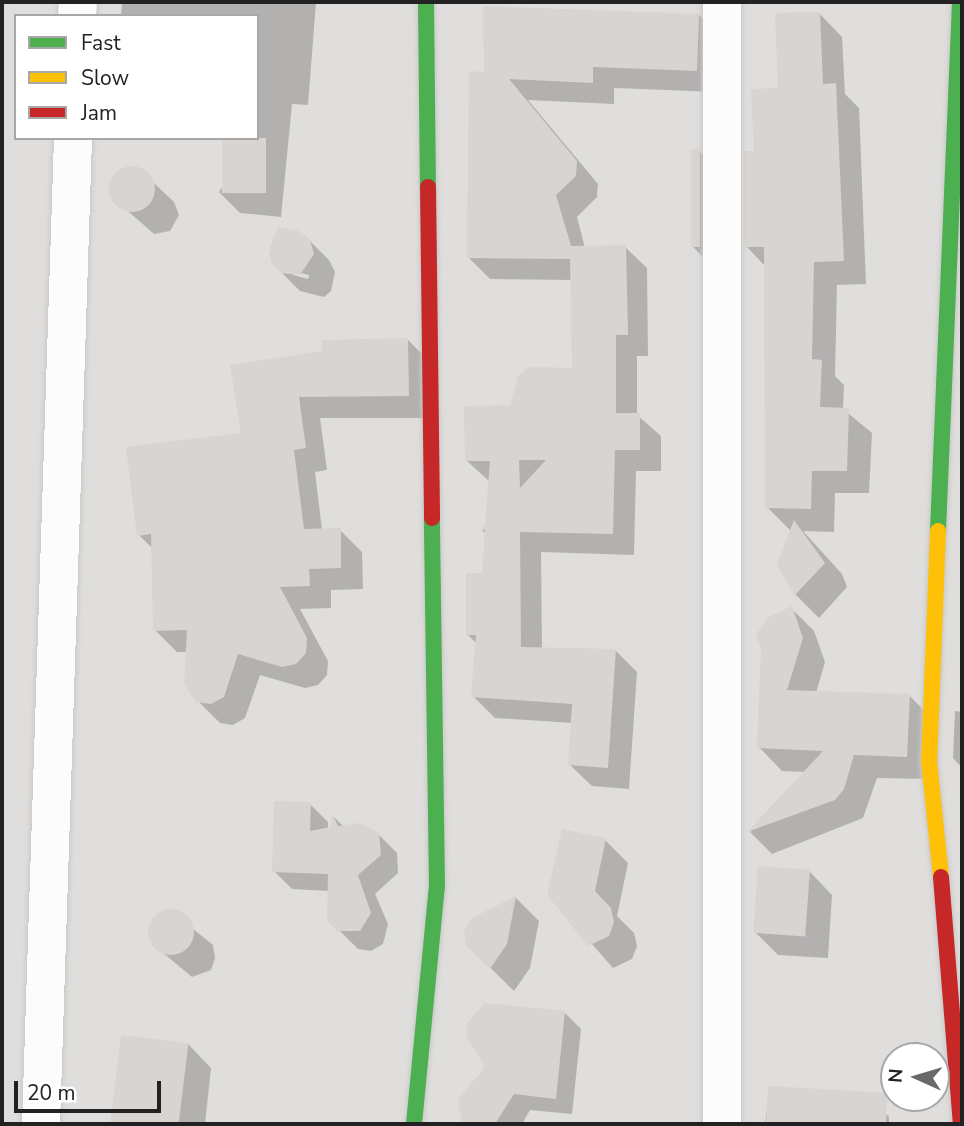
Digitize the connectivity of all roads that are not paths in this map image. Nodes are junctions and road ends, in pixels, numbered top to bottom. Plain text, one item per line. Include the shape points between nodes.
1 (426, 2) edge
2 (722, 2) edge
3 (960, 2) edge
4 (73, 140) edge
5 (41, 1124) edge
6 (414, 1124) edge
7 (722, 1124) edge
8 (961, 1124) edge

1 - 6 street via 437,887
2 - 7 street
3 - 8 street via 929,761
4 - 5 street

